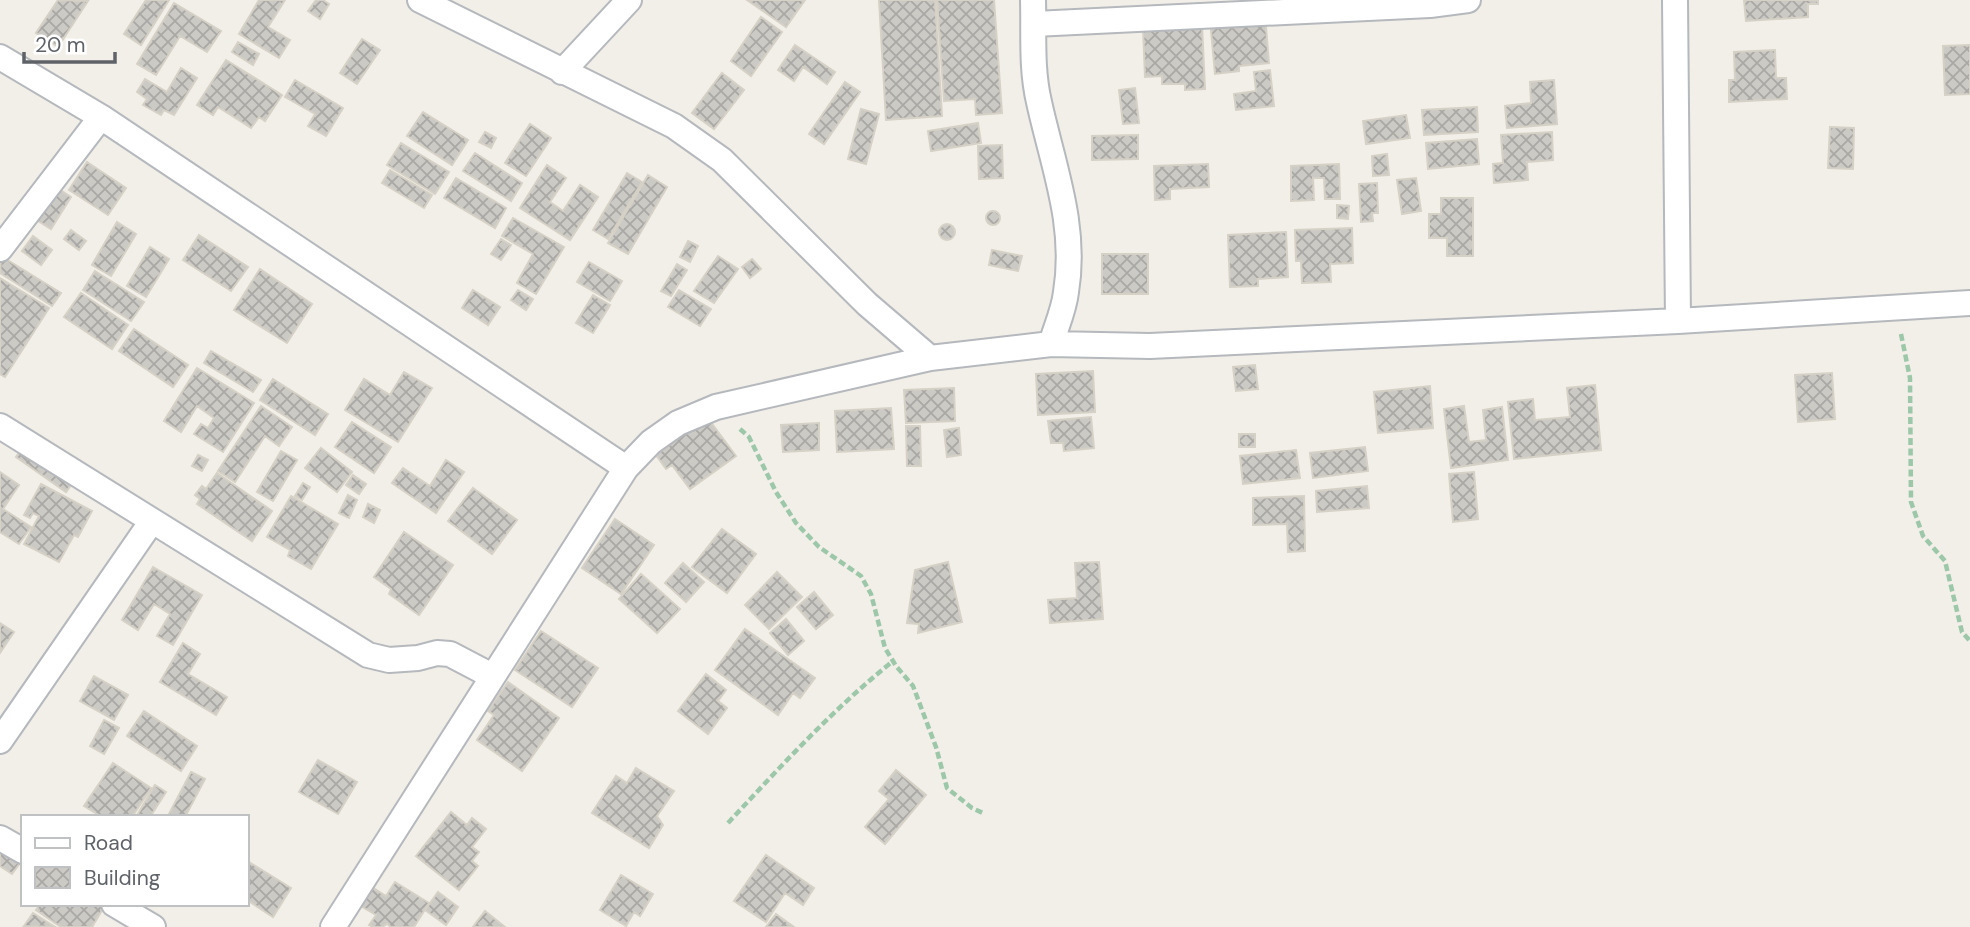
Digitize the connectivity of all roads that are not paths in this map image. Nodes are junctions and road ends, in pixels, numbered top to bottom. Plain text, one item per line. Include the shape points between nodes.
1 (420, 0) edge
2 (629, 0) edge
3 (1468, 0) edge
4 (1675, 0) edge
5 (1033, 12) edge
6 (0, 57) edge
7 (562, 72) junction
8 (101, 117) junction
9 (0, 249) edge
10 (1970, 303) edge
11 (1678, 321) junction
12 (1051, 344) junction
13 (930, 358) junction
14 (0, 426) edge
15 (626, 468) junction
16 (152, 522) junction
17 (492, 676) junction
18 (0, 741) edge
19 (0, 838) edge
20 (21, 850) edge
21 (117, 906) edge
22 (153, 927) edge
23 (333, 927) edge

1 - 7 street
2 - 7 street
3 - 5 street via 1430,5
4 - 11 street
5 - 12 street via 1038,100 1068,219 1066,295
6 - 8 street
7 - 13 street via 674,126 722,160 858,295
8 - 9 street
8 - 15 street
10 - 11 street
11 - 12 street via 1150,346
12 - 13 street
13 - 15 street via 716,407 678,423
14 - 16 street
15 - 17 street
16 - 17 street via 368,655 389,660 450,654
16 - 18 street
17 - 23 street
19 - 20 street
21 - 22 street

